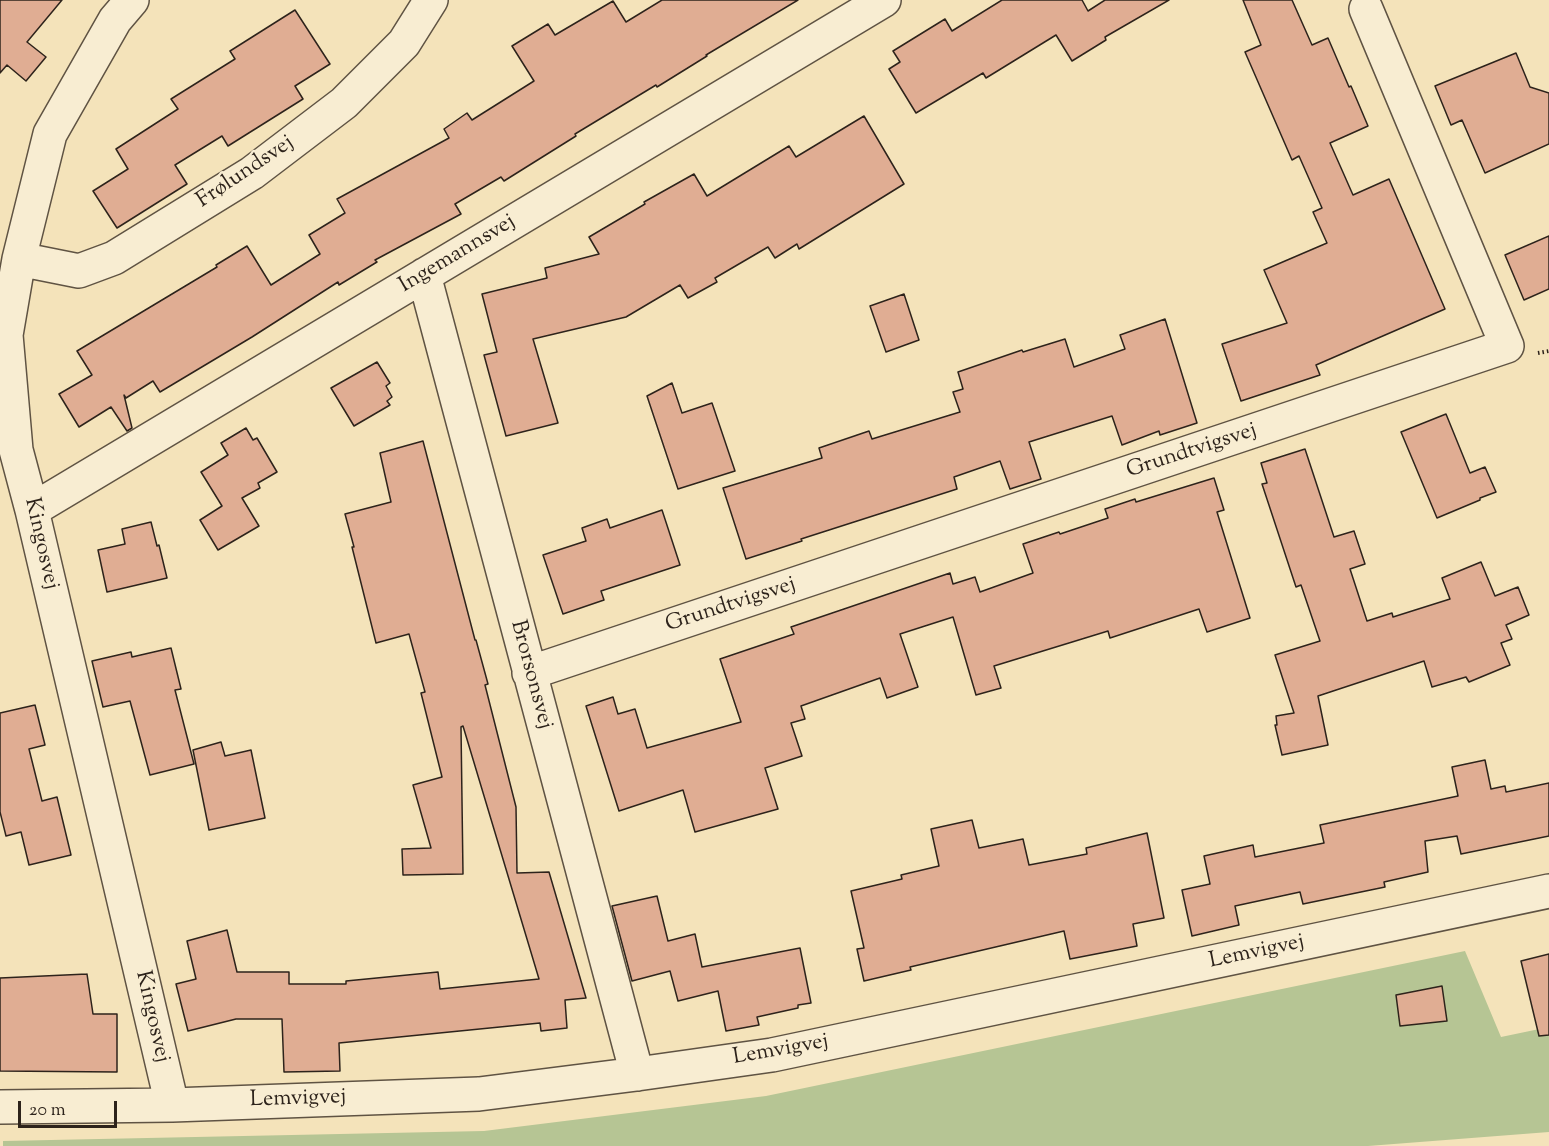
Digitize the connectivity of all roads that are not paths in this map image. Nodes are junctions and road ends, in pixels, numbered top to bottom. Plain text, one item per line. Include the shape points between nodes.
1 (132, 0) edge
2 (431, 0) edge
3 (884, 0) edge
4 (1366, 9) dead end
5 (19, 259) junction
6 (424, 275) junction
7 (3, 336) edge
8 (32, 510) junction
9 (529, 673) junction
10 (1549, 891) edge
11 (637, 1074) junction
12 (172, 1105) junction
13 (0, 1107) edge

1 - 5 street, Kingosvej via 116,20 50,134
2 - 5 street, Frølundsvej via 404,43 344,103 252,173 114,258 79,271
3 - 6 street, Ingemannsvej
4 - 9 street, Grundtvigsvej via 1508,346
5 - 7 street, Kingosvej
6 - 8 street, Ingemannsvej
6 - 9 street, Brorsonsvej
7 - 8 street, Kingosvej via 16,450
8 - 12 street, Kingosvej
9 - 11 street, Brorsonsvej
10 - 11 street, Lemvigvej via 772,1055
11 - 12 street, Lemvigvej via 479,1094
12 - 13 street, Lemvigvej

